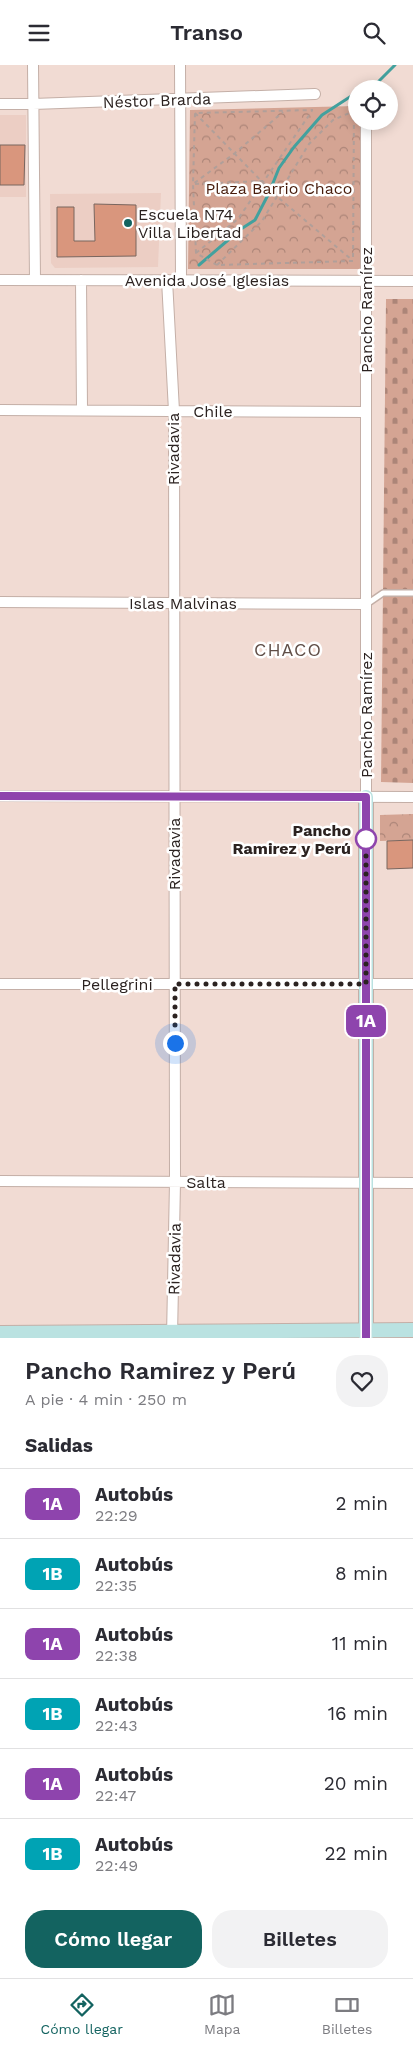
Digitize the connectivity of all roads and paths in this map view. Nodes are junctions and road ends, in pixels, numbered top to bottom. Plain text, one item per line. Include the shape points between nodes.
1 (33, 65) edge
2 (180, 65) edge
3 (315, 94) dead end
4 (180, 99) junction
5 (0, 104) edge
6 (33, 104) junction
7 (284, 111) junction
8 (195, 113) junction
9 (366, 130) edge
10 (235, 153) junction
11 (263, 181) junction
12 (193, 184) junction
13 (277, 197) junction
14 (196, 253) junction
15 (353, 261) junction
16 (217, 265) junction
17 (0, 280) edge
18 (35, 280) junction
19 (81, 280) junction
20 (167, 280) junction
21 (181, 280) junction
22 (366, 281) junction
23 (413, 281) edge
24 (0, 410) edge
25 (82, 410) junction
26 (174, 411) junction
27 (366, 413) junction
28 (413, 593) edge
29 (0, 602) edge
30 (174, 603) junction
31 (366, 604) junction
32 (0, 796) edge
33 (174, 797) junction
34 (366, 797) junction
35 (413, 797) edge
36 (0, 984) edge
37 (175, 984) junction
38 (366, 984) junction
39 (413, 984) edge
40 (0, 1181) edge
41 (175, 1182) junction
42 (366, 1182) junction
43 (413, 1183) edge
44 (413, 1330) edge
45 (0, 1333) edge
46 (366, 1334) edge
47 (172, 1335) edge

1 - 6 street
2 - 4 street
3 - 4 street, Néstor Brarda
4 - 6 street, Néstor Brarda
4 - 21 street
5 - 6 street, Néstor Brarda
6 - 18 street
7 - 8 path
7 - 10 path
7 - 11 path via 313,110
8 - 10 path
8 - 12 path
9 - 22 street, Pancho Ramírez
10 - 11 path
10 - 12 path
11 - 12 path
11 - 13 path
11 - 14 path via 238,219
12 - 14 path
13 - 15 path
13 - 15 path via 309,145 333,121 354,111
13 - 16 path via 262,221
14 - 16 path
15 - 16 path
17 - 18 street, Avenida José Iglesias
18 - 19 street, Avenida José Iglesias
19 - 20 street, Avenida José Iglesias
19 - 25 street
20 - 21 street, Avenida José Iglesias
20 - 26 street, Rivadavia
21 - 22 street, Avenida José Iglesias
22 - 23 street, Avenida José Iglesias
22 - 27 street, Pancho Ramírez
24 - 25 street, Chile
25 - 26 street, Chile
26 - 27 street, Chile
26 - 30 street, Rivadavia
27 - 31 street, Pancho Ramírez
28 - 31 lane via 383,593
29 - 30 street, Islas Malvinas
30 - 31 street, Islas Malvinas
30 - 33 street, Rivadavia
31 - 34 street, Pancho Ramírez
32 - 33 street
33 - 34 street
33 - 37 street, Rivadavia
34 - 35 street
34 - 38 street, Pancho Ramírez
36 - 37 street, Pellegrini
37 - 38 street, Pellegrini
37 - 41 street, Rivadavia
38 - 39 street, Pellegrini
38 - 42 street, Pancho Ramírez
40 - 41 street, Salta
41 - 42 street, Salta
41 - 47 street, Rivadavia
42 - 43 street, Salta
42 - 46 street, Pancho Ramírez
44 - 46 street
45 - 47 street
46 - 47 street

